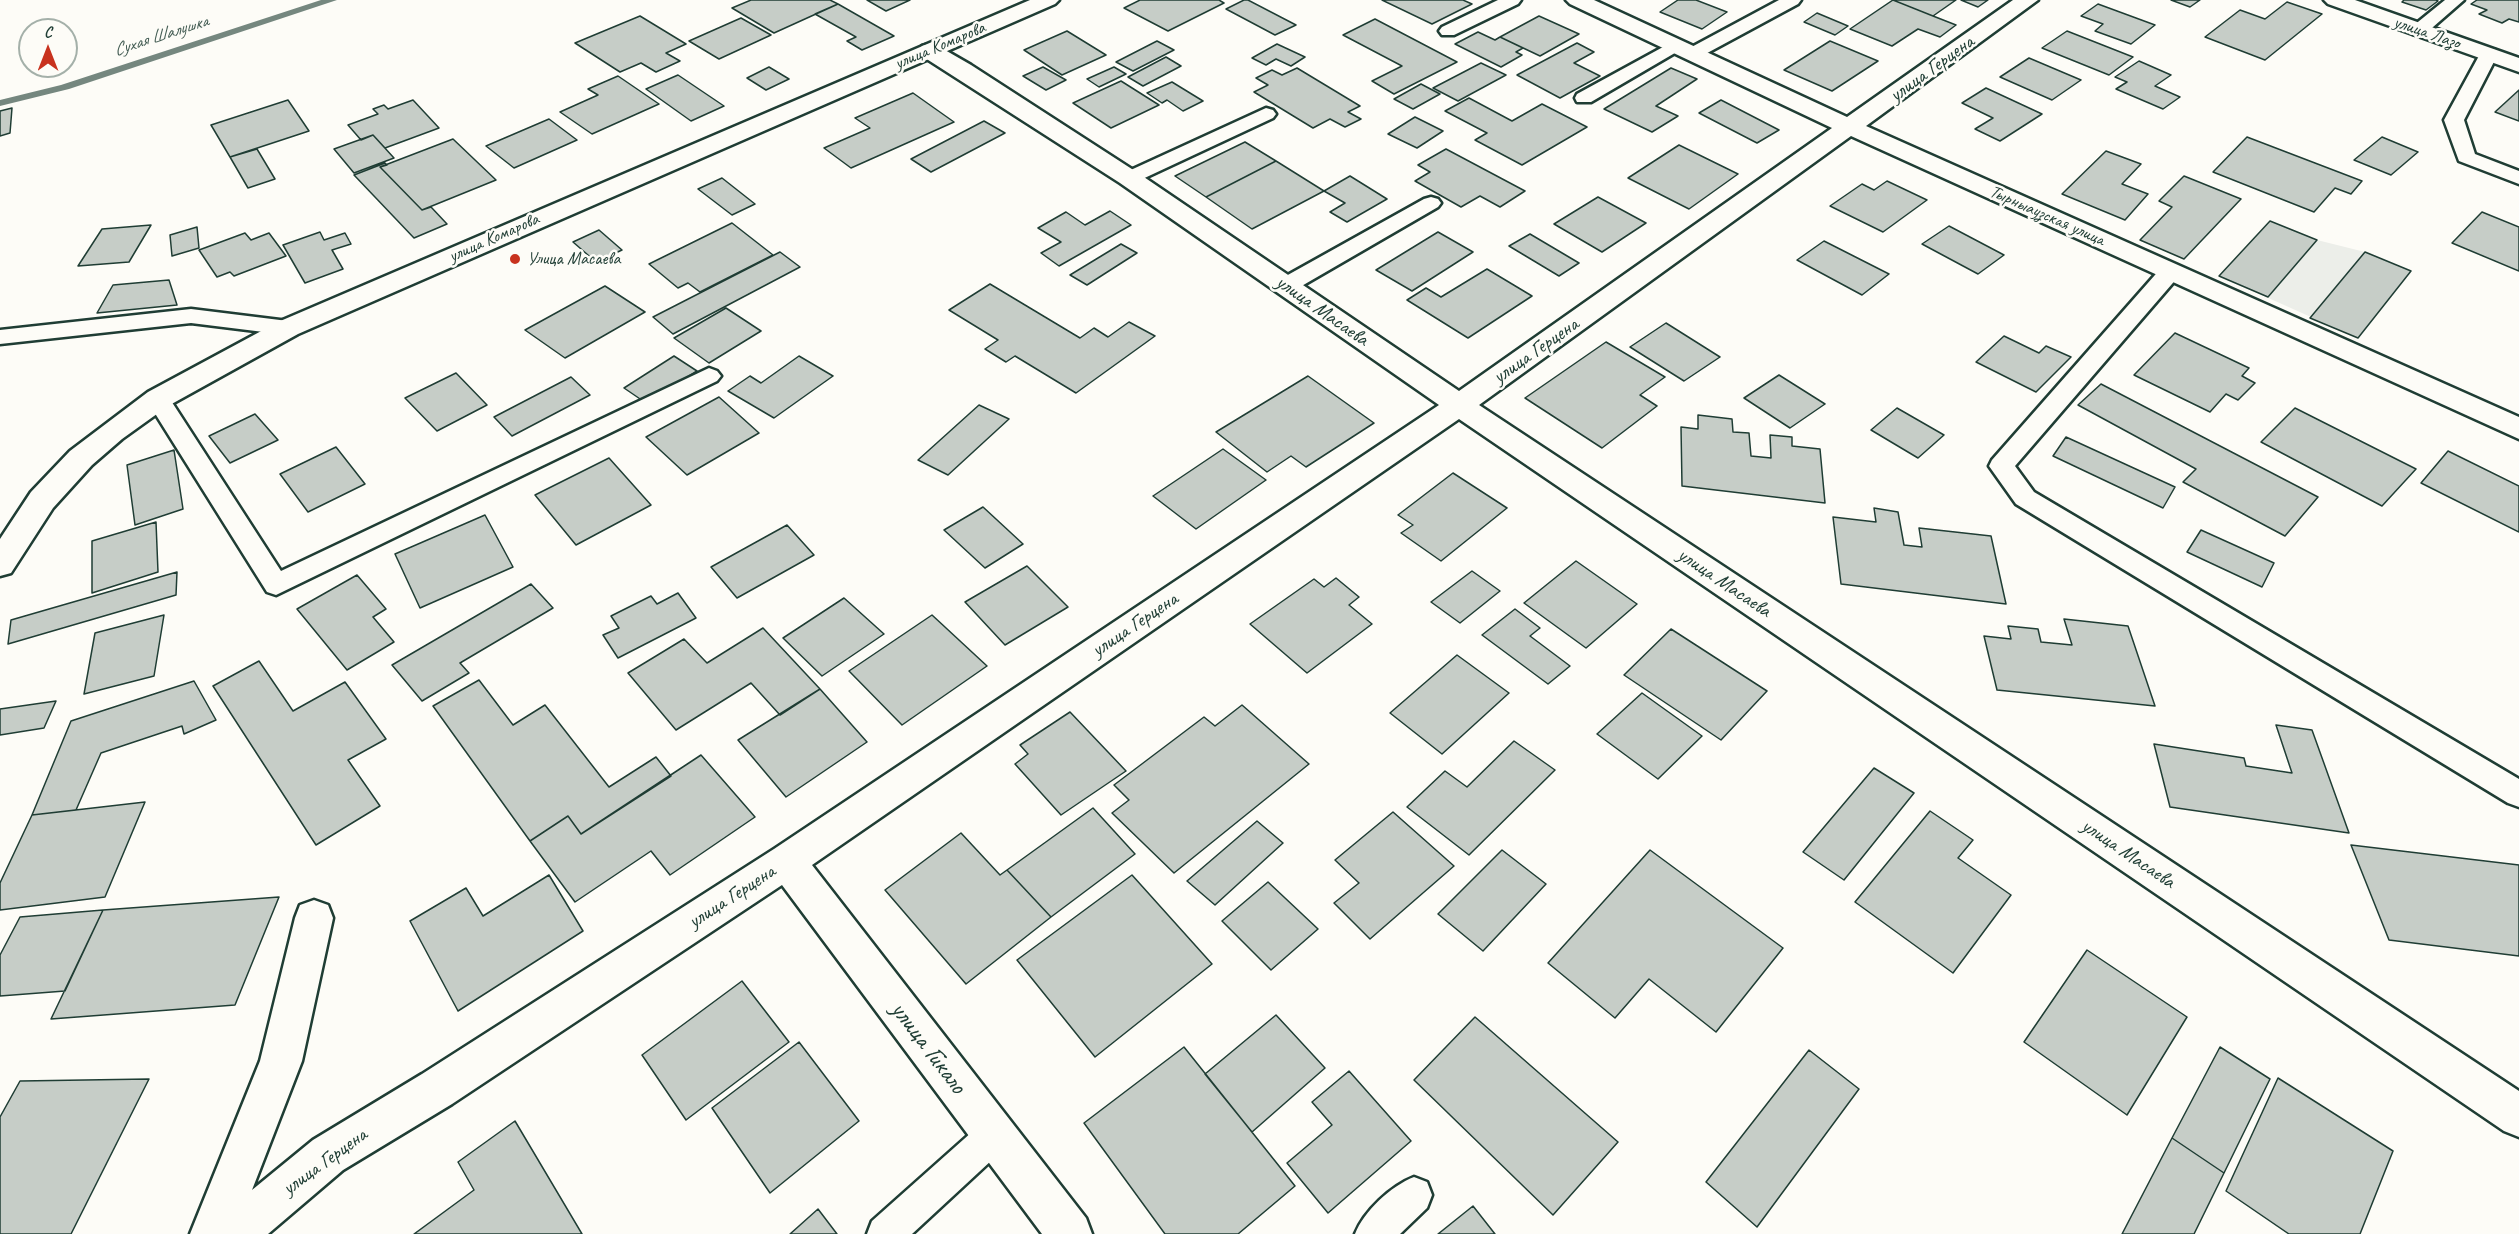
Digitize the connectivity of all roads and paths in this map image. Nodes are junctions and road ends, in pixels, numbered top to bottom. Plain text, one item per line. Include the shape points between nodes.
1 (1048, 0) edge
2 (1512, 0) edge
3 (1576, 0) edge
4 (1792, 0) edge
5 (2027, 0) edge
6 (2335, 0) edge
7 (2455, 0) edge
8 (1448, 30) dead end
9 (2420, 30) junction
10 (1683, 50) junction
11 (930, 51) junction
12 (2489, 54) junction
13 (2519, 65) edge
14 (1584, 98) dead end
15 (1266, 114) dead end
16 (1850, 127) junction
17 (1129, 178) junction
18 (2519, 178) edge
19 (1431, 203) dead end
20 (2170, 272) junction
21 (1285, 286) junction
22 (288, 328) junction
23 (0, 338) edge
24 (710, 376) dead end
25 (158, 399) junction
26 (1459, 405) junction
27 (2519, 429) edge
28 (0, 564) edge
29 (2519, 794) edge
30 (787, 861) junction
31 (314, 918) dead end
32 (2519, 1116) edge
33 (994, 1135) junction
34 (1414, 1195) dead end
35 (212, 1234) edge
36 (233, 1234) edge
37 (885, 1234) edge
38 (1070, 1234) edge
39 (1372, 1234) edge

1 - 11 street, улица Комарова
2 - 8 lane
3 - 10 street, Тырныаузская улица
4 - 10 lane
5 - 16 street, улица Герцена
6 - 9 street, улица Лазо
7 - 9 lane
9 - 12 street, улица Лазо
10 - 14 lane
10 - 16 street, Тырныаузская улица
11 - 17 street, улица Масаева
11 - 22 street, улица Комарова
12 - 13 street, улица Лазо
12 - 18 lane via 2454,120 2466,157
15 - 17 lane
16 - 20 street, Тырныаузская улица
16 - 26 street, улица Герцена
17 - 21 street, улица Масаева
19 - 21 lane
20 - 27 street, Тырныаузская улица
20 - 29 lane via 2001,466 2025,498
21 - 26 street, улица Масаева
22 - 23 lane via 191,316
22 - 25 street, улица Комарова
24 - 25 lane via 276,585
25 - 28 street, улица Комарова via 81,458 42,500
26 - 30 street, улица Герцена
26 - 32 street, улица Масаева
30 - 33 street, улица Гикало
30 - 36 street, улица Герцена via 437,1089 328,1155
31 - 35 street via 281,1061
33 - 37 lane
33 - 38 street, улица Гикало
34 - 39 lane

